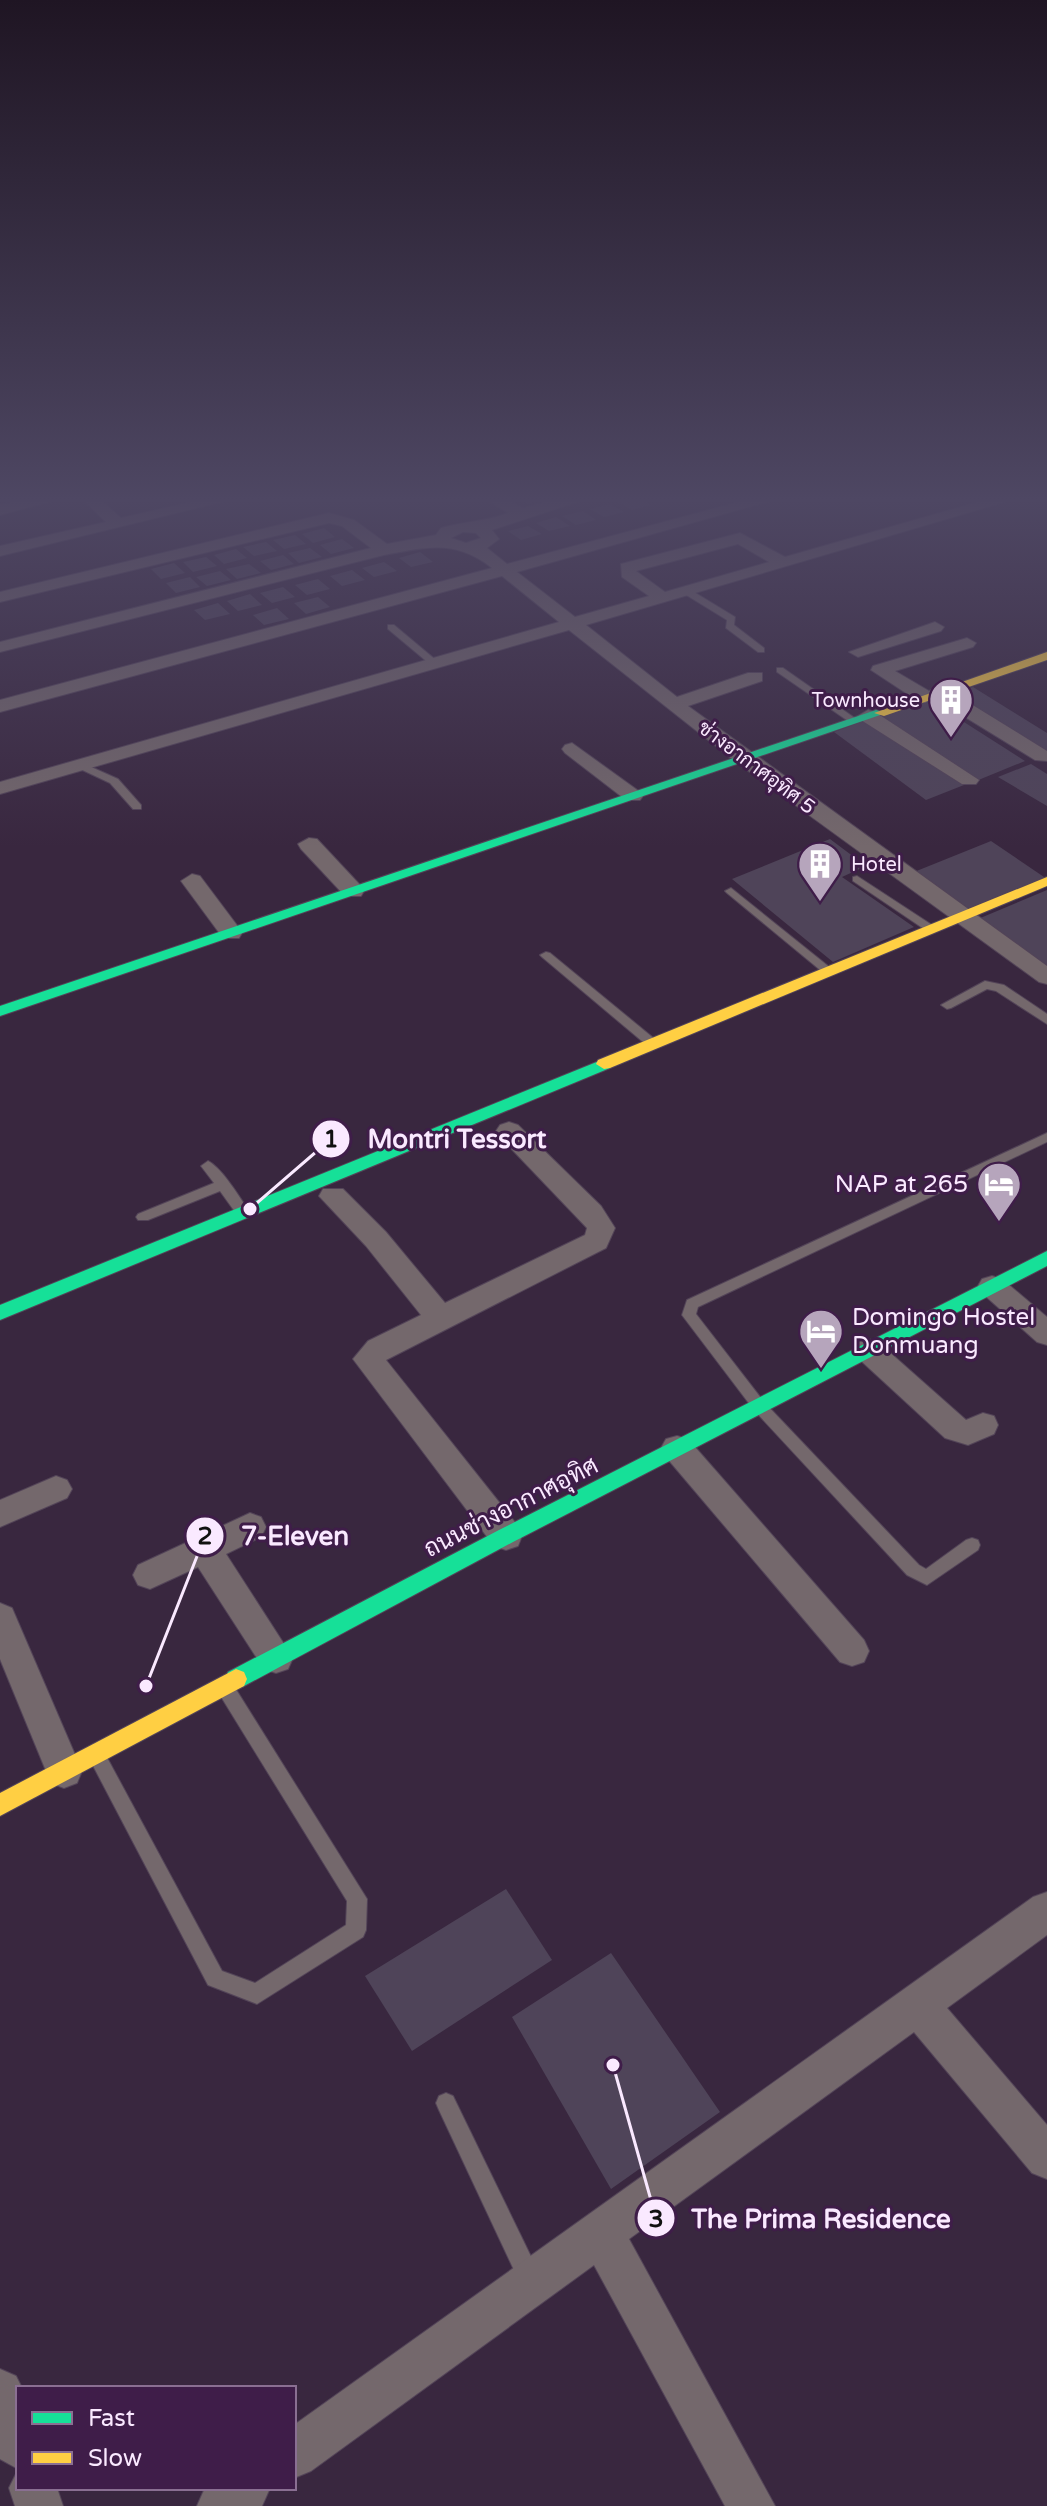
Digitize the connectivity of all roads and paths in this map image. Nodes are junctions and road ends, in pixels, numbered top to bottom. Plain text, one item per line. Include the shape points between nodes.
1 (135, 613) edge
2 (348, 613) edge
3 (559, 613) edge
4 (608, 613) edge
5 (722, 613) edge
6 (572, 623) junction
7 (874, 626) dead end
8 (391, 627) dead end
9 (935, 627) dead end
10 (896, 640) junction
11 (967, 643) dead end
12 (0, 647) edge
13 (761, 650) dead end
14 (858, 652) dead end
15 (1047, 656) edge
16 (922, 657) junction
17 (434, 663) junction
18 (780, 670) dead end
19 (755, 677) dead end
20 (932, 695) junction
21 (674, 704) junction
22 (0, 706) edge
23 (861, 718) junction
24 (572, 749) dead end
25 (1042, 756) dead end
26 (743, 758) junction
27 (80, 765) junction
28 (969, 780) dead end
29 (0, 788) edge
30 (633, 796) junction
31 (137, 807) dead end
32 (309, 844) dead end
33 (857, 879) dead end
34 (192, 881) dead end
35 (1047, 881) edge
36 (353, 891) junction
37 (731, 891) dead end
38 (962, 917) junction
39 (931, 929) junction
40 (231, 933) junction
41 (546, 955) dead end
42 (829, 972) junction
43 (1047, 977) edge
44 (947, 1005) dead end
45 (0, 1011) edge
46 (1047, 1020) edge
47 (653, 1044) junction
48 (509, 1131) dead end
49 (1047, 1137) edge
50 (208, 1166) dead end
51 (223, 1185) junction
52 (333, 1196) dead end
53 (243, 1213) junction
54 (143, 1217) dead end
55 (1047, 1258) edge
56 (992, 1286) junction
57 (0, 1313) edge
58 (440, 1318) junction
59 (1047, 1334) edge
60 (868, 1350) junction
61 (759, 1406) junction
62 (983, 1425) dead end
63 (677, 1448) junction
64 (56, 1489) dead end
65 (0, 1514) edge
66 (250, 1527) dead end
67 (506, 1536) junction
68 (972, 1545) dead end
69 (205, 1550) junction
70 (150, 1575) dead end
71 (0, 1618) edge
72 (852, 1651) dead end
73 (276, 1658) junction
74 (224, 1686) junction
75 (96, 1754) junction
76 (64, 1771) junction
77 (0, 1805) edge
78 (1047, 1911) edge
79 (918, 2005) junction
80 (446, 2103) dead end
81 (1047, 2158) edge
82 (601, 2233) junction
83 (531, 2283) junction
84 (0, 2392) edge
85 (16, 2439) edge
86 (296, 2453) edge
87 (243, 2490) edge
88 (221, 2506) edge
89 (751, 2506) edge

1 - 12 street
2 - 22 street
3 - 6 street, ช่างอากาศอุทิศ 5
4 - 6 street
5 - 13 lane via 732,619 729,626
6 - 17 street
6 - 21 street, ช่างอากาศอุทิศ 5
7 - 10 street
8 - 17 lane
9 - 10 street
10 - 14 street
10 - 16 street
11 - 16 street
15 - 20 street
16 - 20 street via 880,670
17 - 27 street
18 - 23 lane
19 - 21 street
20 - 23 street
20 - 25 street
21 - 26 street, ช่างอากาศอุทิศ 5
23 - 26 street
23 - 28 street
24 - 30 street
26 - 30 street
26 - 38 street, ช่างอากาศอุทิศ 5
27 - 29 street
27 - 31 lane via 114,781
30 - 36 street
32 - 36 street
33 - 39 lane
34 - 40 street
35 - 38 street
36 - 40 street
37 - 42 lane
38 - 39 street
38 - 43 street, ช่างอากาศอุทิศ 5
39 - 42 street
40 - 45 street
41 - 47 lane
42 - 47 street
44 - 46 lane via 985,985 1000,988
47 - 53 street
48 - 58 street via 601,1228 596,1241
49 - 61 lane via 692,1304 689,1315
50 - 51 lane
51 - 53 lane
51 - 54 lane
52 - 58 street
53 - 57 street
55 - 56 street, ถนนช่างอากาศอุทิศ
56 - 59 street
56 - 60 street, ถนนช่างอากาศอุทิศ
58 - 67 street via 368,1359
60 - 61 street, ถนนช่างอากาศอุทิศ
60 - 62 street via 956,1429 968,1433
61 - 63 street, ถนนช่างอากาศอุทิศ
61 - 68 lane via 913,1570 927,1578
63 - 67 street, ถนนช่างอากาศอุทิศ
63 - 72 street
64 - 65 street
66 - 69 street
67 - 73 street, ถนนช่างอากาศอุทิศ
69 - 70 street
69 - 73 street
71 - 76 street
73 - 74 street, ถนนช่างอากาศอุทิศ
74 - 75 street, ถนนช่างอากาศอุทิศ
74 - 75 lane via 357,1899 356,1930 257,1994 215,1978
75 - 76 street, ถนนช่างอากาศอุทิศ
76 - 77 street, ถนนช่างอากาศอุทิศ
78 - 79 street
79 - 81 street
79 - 82 street
80 - 83 lane
82 - 83 street
82 - 89 street
83 - 86 street
84 - 85 street
87 - 88 street

